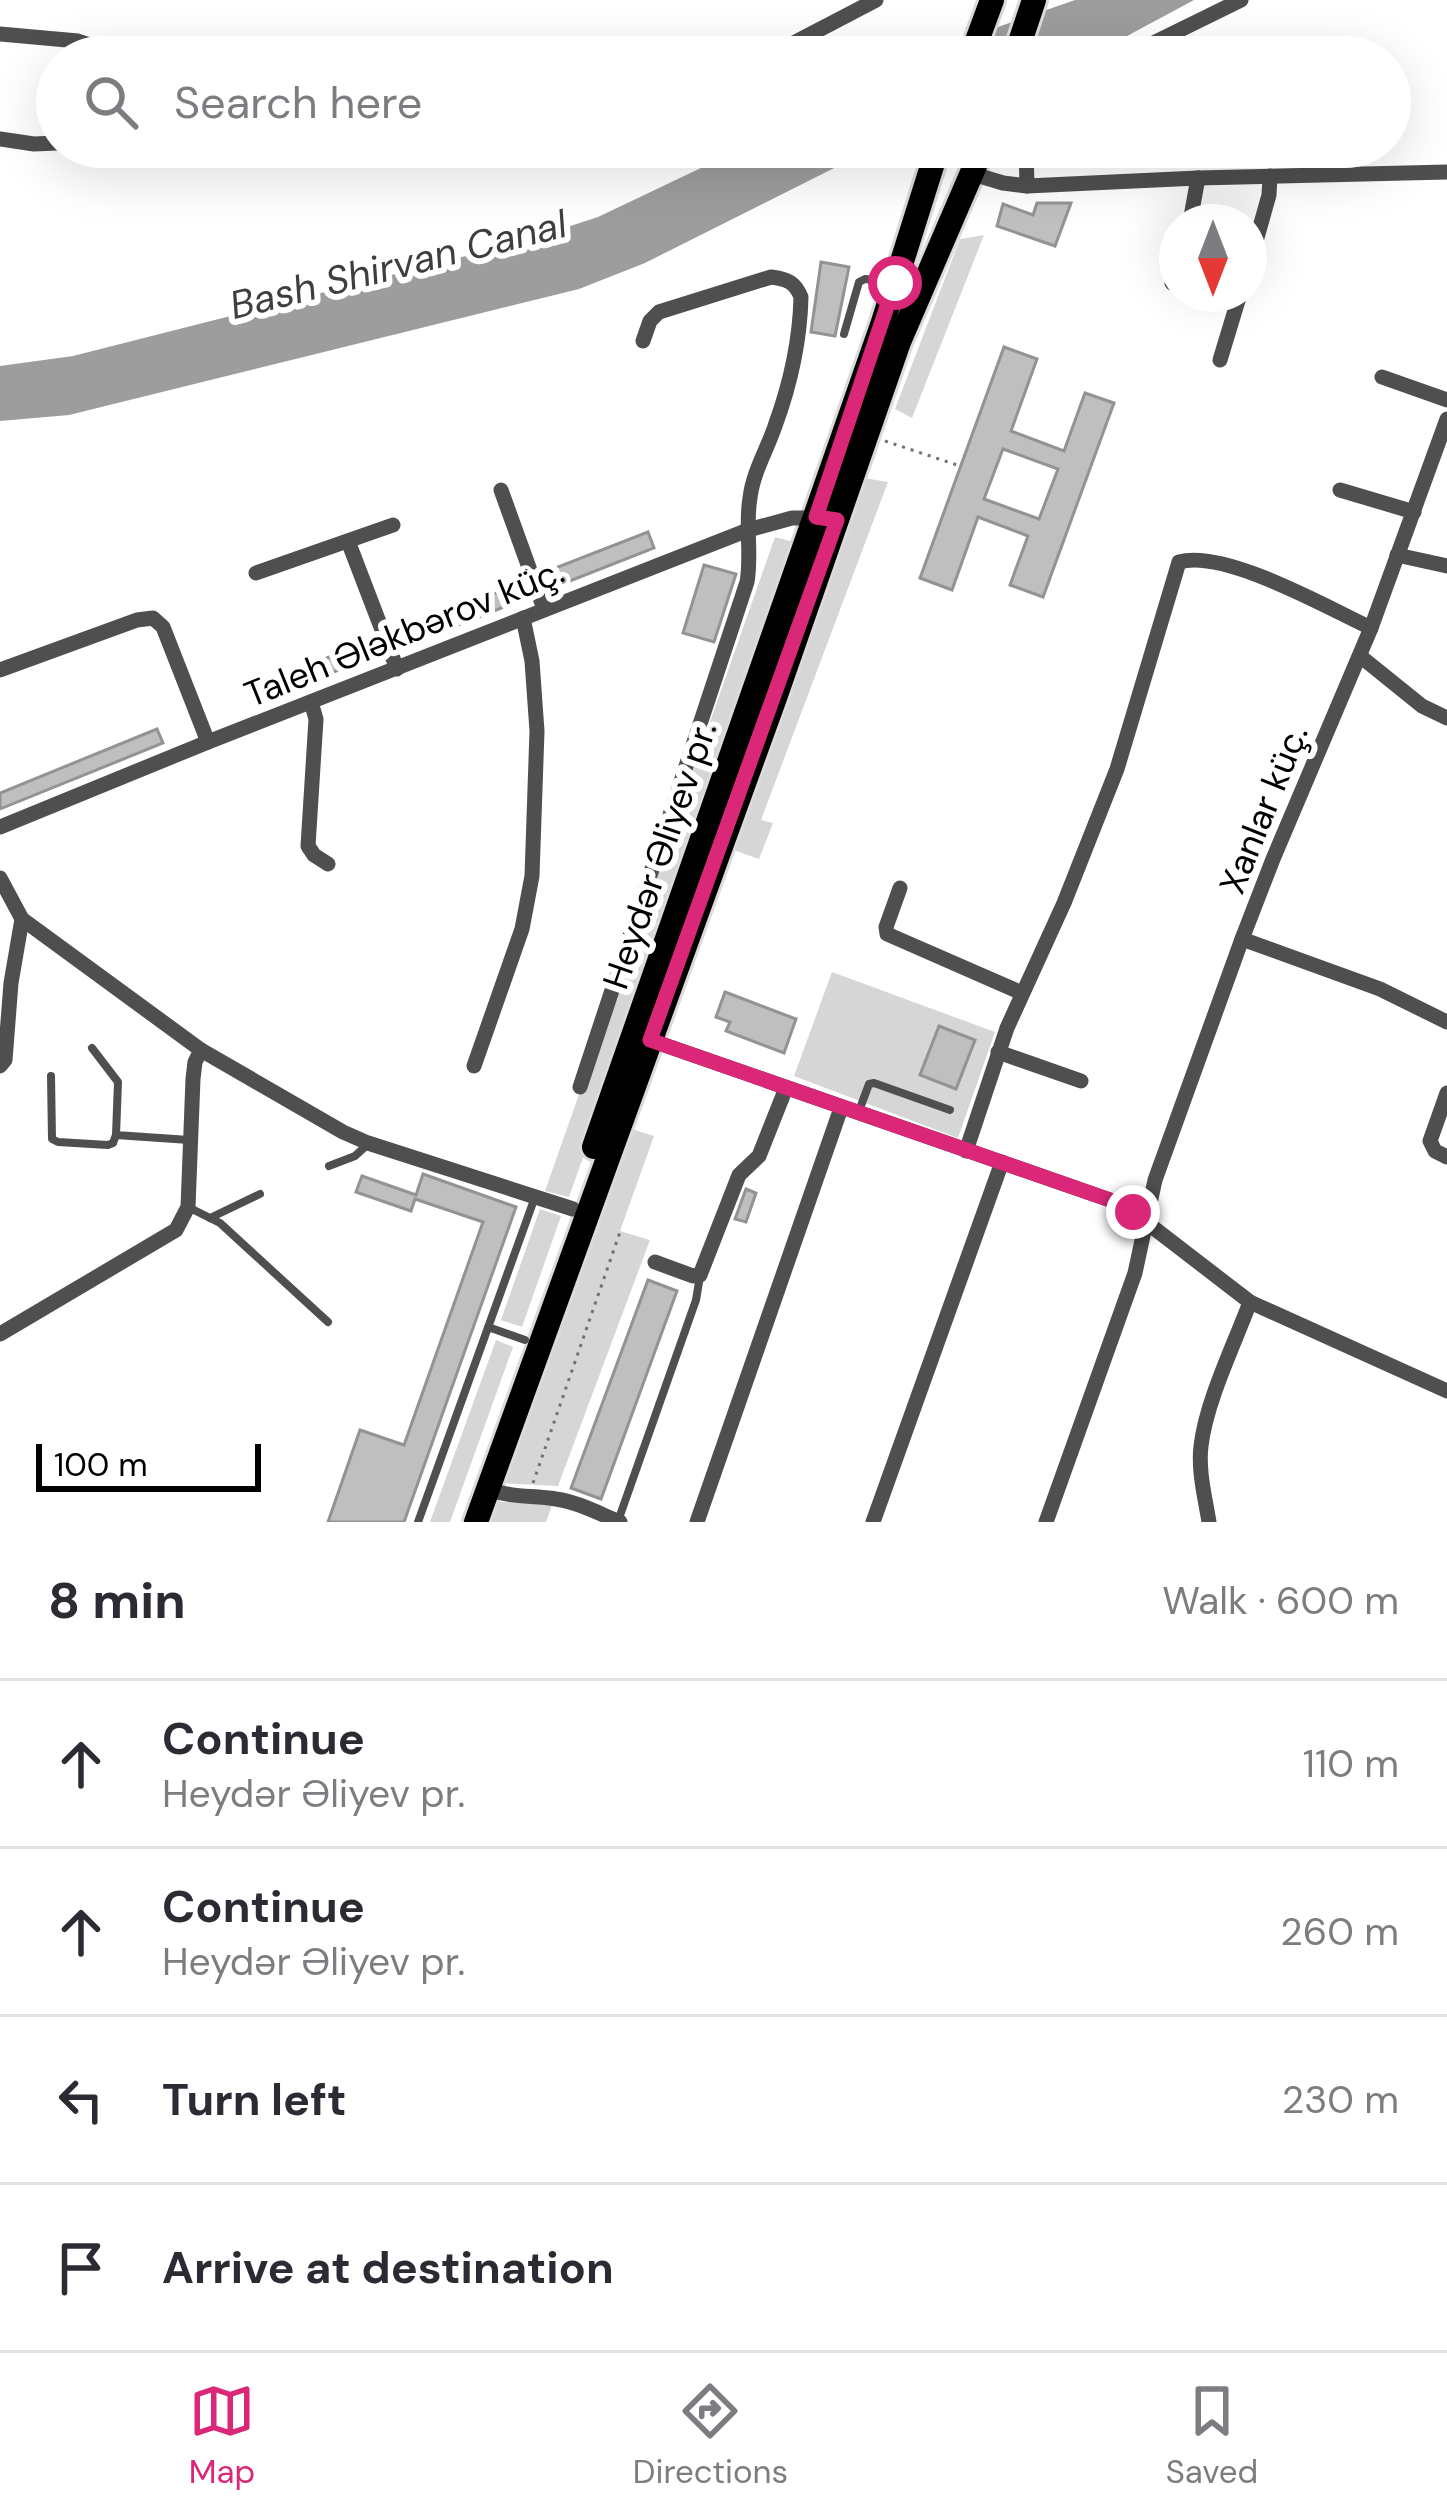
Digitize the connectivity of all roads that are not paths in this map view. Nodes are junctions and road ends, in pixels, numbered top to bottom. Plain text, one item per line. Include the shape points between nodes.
1 (876, 0) edge
2 (992, 0) edge
3 (1034, 0) edge
4 (1241, 0) edge
5 (0, 34) edge
6 (807, 36) edge
7 (979, 36) edge
8 (1022, 36) edge
9 (1168, 36) edge
10 (36, 37) edge
11 (0, 139) edge
12 (36, 144) edge
13 (930, 168) edge
14 (975, 168) edge
15 (1027, 168) edge
16 (1447, 172) edge
17 (973, 174) junction
18 (1270, 176) junction
19 (1198, 178) junction
20 (1027, 186) junction
21 (1193, 204) edge
22 (1266, 204) edge
23 (917, 210) junction
24 (950, 221) junction
25 (895, 283) junction
26 (1235, 312) edge
27 (844, 334) dead end
28 (643, 340) dead end
29 (1220, 360) dead end
30 (1382, 377) dead end
31 (1447, 400) edge
32 (1447, 419) edge
33 (501, 490) dead end
34 (1340, 490) dead end
35 (1414, 512) junction
36 (827, 518) junction
37 (393, 525) dead end
38 (748, 530) junction
39 (348, 541) junction
40 (1397, 556) junction
41 (1447, 566) edge
42 (256, 573) dead end
43 (544, 609) junction
44 (523, 618) junction
45 (1371, 628) junction
46 (1360, 656) junction
47 (397, 669) junction
48 (0, 670) edge
49 (311, 702) junction
50 (1447, 718) edge
51 (208, 742) junction
52 (0, 827) edge
53 (328, 864) dead end
54 (0, 878) edge
55 (900, 888) dead end
56 (22, 919) junction
57 (1242, 939) junction
58 (1022, 993) junction
59 (1447, 1022) edge
60 (650, 1040) junction
61 (92, 1048) dead end
62 (201, 1050) junction
63 (998, 1052) junction
64 (0, 1066) edge
65 (474, 1066) dead end
66 (51, 1076) dead end
67 (1081, 1081) dead end
68 (580, 1087) dead end
69 (786, 1088) junction
70 (1447, 1093) edge
71 (841, 1108) junction
72 (950, 1110) dead end
73 (858, 1113) junction
74 (116, 1135) junction
75 (191, 1140) junction
76 (368, 1143) junction
77 (966, 1151) junction
78 (1447, 1157) edge
79 (1002, 1162) junction
80 (329, 1166) dead end
81 (260, 1194) dead end
82 (535, 1197) junction
83 (188, 1207) junction
84 (573, 1209) junction
85 (210, 1217) junction
86 (1146, 1225) junction
87 (655, 1262) dead end
88 (700, 1275) junction
89 (1250, 1302) junction
90 (328, 1322) dead end
91 (488, 1327) junction
92 (0, 1334) edge
93 (526, 1340) junction
94 (1447, 1390) edge
95 (488, 1490) junction
96 (619, 1521) edge
97 (418, 1522) edge
98 (460, 1522) edge
99 (476, 1522) edge
100 (697, 1522) edge
101 (873, 1522) edge
102 (1046, 1522) edge
103 (1209, 1522) edge

1 - 6 street
2 - 7 main road
3 - 8 main road
4 - 9 street
5 - 10 street
11 - 12 street
13 - 23 main road, Heydər Əliyev pr.
14 - 17 main road, Heydər Əliyev pr.
15 - 20 street
16 - 18 street
17 - 20 street
17 - 24 main road, Heydər Əliyev pr.
18 - 19 street
18 - 22 street
19 - 20 street
19 - 21 street
23 - 24 main road
23 - 25 main road, Heydər Əliyev pr.
24 - 36 main road, Heydər Əliyev pr.
25 - 27 lane via 859,282
25 - 36 main road, Heydər Əliyev pr.
26 - 29 street
28 - 38 street via 659,312 771,278 796,286 801,311 791,378 756,473
30 - 31 street
32 - 35 street, Xanlar küç.
33 - 43 street
34 - 35 street
35 - 40 street, Xanlar küç.
36 - 38 street, Taleh Ələkbərov küç.
36 - 60 main road, Heydər Əliyev pr.
36 - 84 main road, Heydər Əliyev pr.
37 - 39 street
38 - 43 street, Taleh Ələkbərov küç.
38 - 68 street via 747,582
39 - 42 street
39 - 47 street
40 - 41 street
40 - 45 street, Xanlar küç.
43 - 44 street, Taleh Ələkbərov küç.
44 - 47 street, Taleh Ələkbərov küç.
44 - 65 street via 537,731 532,876
45 - 46 street, Xanlar küç.
45 - 58 street via 1264,578 1192,558 1179,562 1102,812
46 - 50 street
46 - 57 street, Xanlar küç.
47 - 49 street, Taleh Ələkbərov küç.
48 - 51 street via 153,618 164,627
49 - 51 street, Taleh Ələkbərov küç.
49 - 53 street via 308,846
51 - 52 street, Taleh Ələkbərov küç.
54 - 56 street
55 - 58 street via 887,934
56 - 62 street
56 - 64 street
57 - 59 street
57 - 86 street, Xanlar küç.
58 - 63 street
60 - 69 street
60 - 95 main road, Heydər Əliyev pr.
61 - 74 lane via 118,1082
62 - 75 street
62 - 76 street
63 - 67 street
63 - 77 street
66 - 74 lane via 52,1139 108,1145
69 - 71 street
69 - 88 street
70 - 78 street via 1430,1141
71 - 73 street
71 - 100 street
72 - 73 lane via 874,1083
73 - 77 street
74 - 75 lane
75 - 83 street
76 - 80 lane
76 - 82 street
77 - 79 street
79 - 86 street via 1113,1201
79 - 101 street
81 - 85 lane
82 - 84 street
82 - 91 lane
83 - 85 lane
83 - 92 street via 176,1230
84 - 93 main road, Heydər Əliyev pr.
85 - 90 lane
86 - 89 street
86 - 102 street, Xanlar küç.
87 - 88 street
88 - 96 lane
89 - 94 street
89 - 103 street via 1201,1444
91 - 93 lane
91 - 97 lane
93 - 98 main road, Heydər Əliyev pr.
95 - 96 street via 567,1501
95 - 99 main road, Heydər Əliyev pr.

